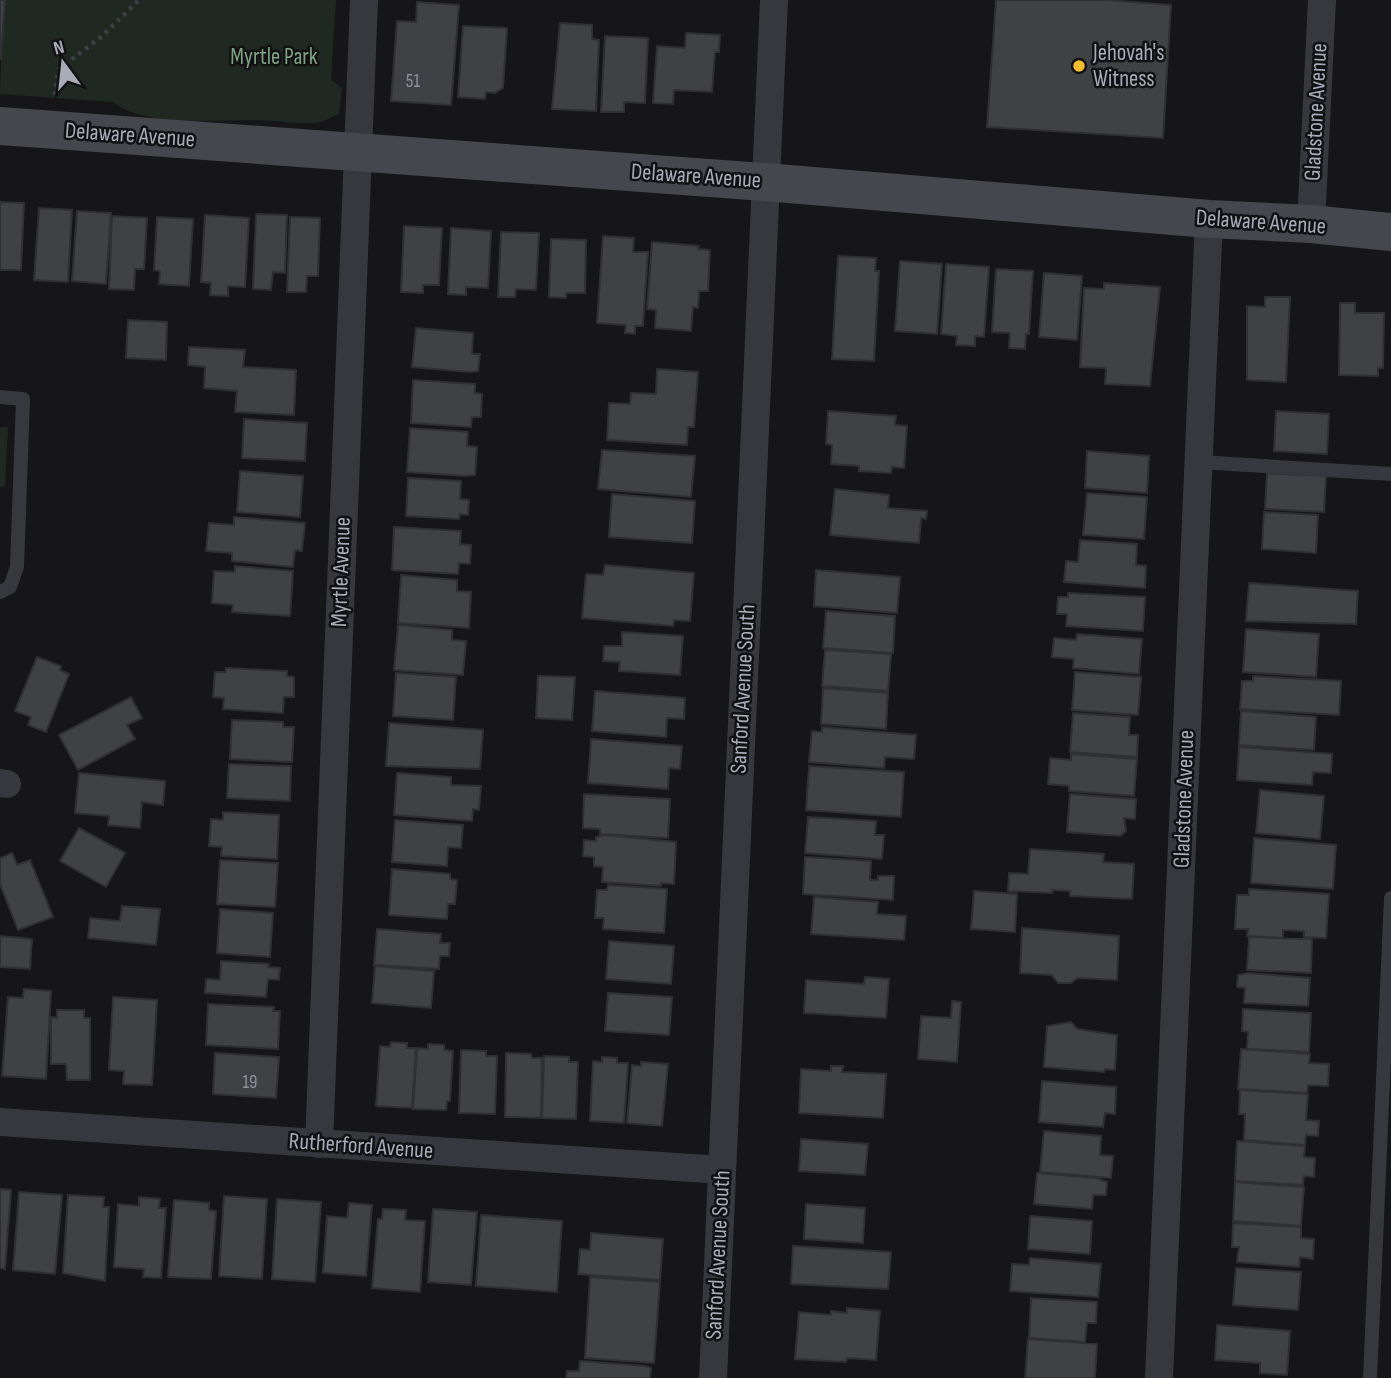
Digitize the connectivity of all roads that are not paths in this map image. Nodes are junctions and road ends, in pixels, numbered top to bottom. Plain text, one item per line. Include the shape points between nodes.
1 (365, 0) edge
2 (774, 0) edge
3 (1322, 0) edge
4 (0, 126) edge
5 (357, 150) junction
6 (765, 182) junction
7 (1209, 219) junction
8 (1311, 225) junction
9 (1391, 232) edge
10 (0, 397) edge
11 (1199, 462) junction
12 (1391, 474) edge
13 (0, 593) edge
14 (1391, 898) edge
15 (0, 1122) edge
16 (319, 1144) junction
17 (722, 1170) junction
18 (713, 1378) edge
19 (1159, 1378) edge
20 (1370, 1378) edge

1 - 5 street, Myrtle Avenue
2 - 6 street, Sanford Avenue South
3 - 8 street, Gladstone Avenue
4 - 5 street, Delaware Avenue
5 - 6 street, Delaware Avenue
5 - 16 street, Myrtle Avenue
6 - 7 street, Delaware Avenue
6 - 17 street, Sanford Avenue South
7 - 8 street, Delaware Avenue
7 - 11 street, Gladstone Avenue
8 - 9 street, Delaware Avenue
10 - 13 lane via 23,399 16,567 10,587
11 - 12 lane
11 - 19 street, Gladstone Avenue
14 - 20 lane
15 - 16 street, Rutherford Avenue
16 - 17 street, Rutherford Avenue
17 - 18 street, Sanford Avenue South

